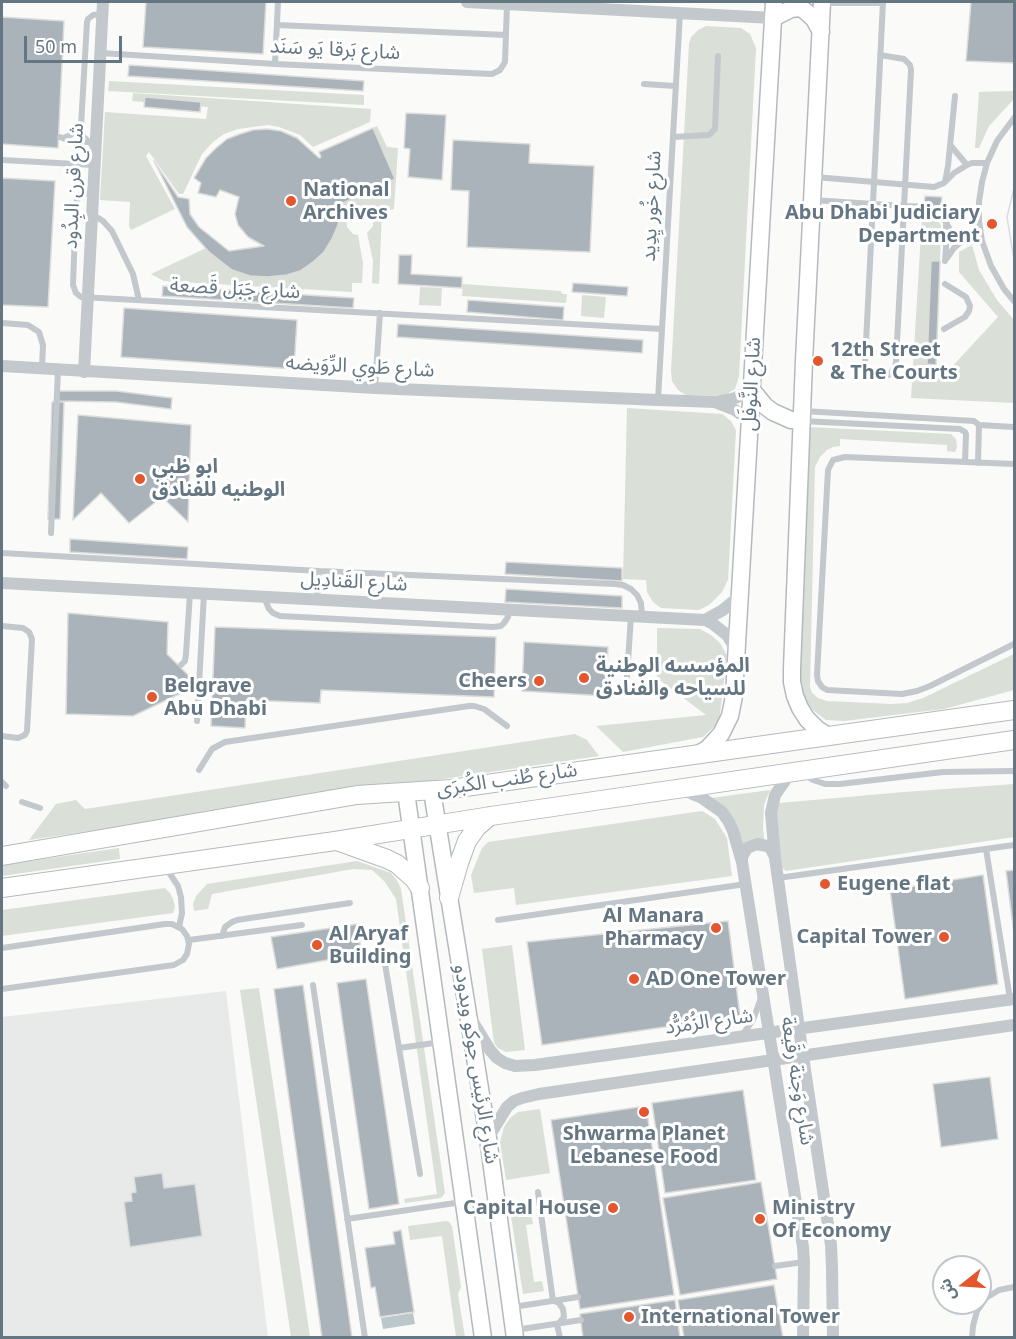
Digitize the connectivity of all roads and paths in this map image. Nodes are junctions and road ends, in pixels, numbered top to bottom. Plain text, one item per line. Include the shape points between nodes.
1 (278, 2) edge
2 (467, 2) edge
3 (822, 2) edge
4 (883, 2) edge
5 (527, 3) edge
6 (507, 4) junction
7 (595, 5) edge
8 (102, 8) edge
9 (773, 10) edge
10 (680, 13) junction
11 (277, 25) junction
12 (821, 32) junction
13 (506, 35) junction
14 (100, 53) junction
15 (880, 55) junction
16 (718, 56) dead end
17 (275, 64) junction
18 (644, 84) dead end
19 (675, 86) junction
20 (955, 96) dead end
21 (1014, 118) edge
22 (81, 126) junction
23 (673, 137) junction
24 (93, 143) junction
25 (950, 146) junction
26 (2, 160) edge
27 (987, 163) junction
28 (94, 165) junction
29 (967, 165) junction
30 (813, 176) junction
31 (874, 181) junction
32 (944, 183) junction
33 (905, 184) junction
34 (93, 192) junction
35 (812, 200) junction
36 (873, 204) junction
37 (904, 206) junction
38 (92, 214) junction
39 (946, 223) junction
40 (964, 239) junction
41 (982, 240) junction
42 (945, 284) dead end
43 (88, 298) junction
44 (139, 300) junction
45 (1014, 301) edge
46 (380, 313) junction
47 (2, 323) edge
48 (662, 329) junction
49 (944, 329) dead end
50 (2, 366) edge
51 (42, 369) junction
52 (58, 370) junction
53 (84, 372) junction
54 (375, 388) junction
55 (752, 390) junction
56 (658, 400) junction
57 (716, 402) junction
58 (802, 416) junction
59 (889, 416) junction
60 (750, 421) junction
61 (979, 425) junction
62 (889, 426) junction
63 (1014, 427) edge
64 (965, 462) junction
65 (978, 463) junction
66 (1014, 464) edge
67 (51, 533) dead end
68 (2, 553) edge
69 (319, 570) junction
70 (2, 583) edge
71 (190, 593) junction
72 (204, 594) junction
73 (740, 596) junction
74 (263, 597) junction
75 (317, 600) junction
76 (509, 610) junction
77 (637, 616) junction
78 (705, 620) junction
79 (2, 626) edge
80 (1014, 644) edge
81 (737, 651) junction
82 (181, 665) dead end
83 (626, 692) dead end
84 (1014, 700) edge
85 (1014, 710) edge
86 (198, 721) dead end
87 (933, 721) junction
88 (507, 726) dead end
89 (2, 736) edge
90 (828, 736) junction
91 (1014, 740) edge
92 (698, 754) junction
93 (199, 770) dead end
94 (794, 771) junction
95 (1014, 771) edge
96 (680, 788) junction
97 (432, 791) junction
98 (406, 792) junction
99 (22, 802) dead end
100 (40, 808) dead end
101 (491, 816) junction
102 (437, 824) junction
103 (412, 828) junction
104 (335, 841) junction
105 (1014, 845) edge
106 (986, 849) junction
107 (2, 856) edge
108 (775, 858) junction
109 (742, 862) junction
110 (160, 865) junction
111 (778, 878) junction
112 (746, 884) junction
113 (2, 888) edge
114 (420, 888) junction
115 (449, 898) junction
116 (350, 903) dead end
117 (498, 920) dead end
118 (302, 925) dead end
119 (179, 927) junction
120 (222, 936) junction
121 (189, 940) junction
122 (2, 948) edge
123 (385, 964) dead end
124 (313, 984) dead end
125 (2, 989) edge
126 (763, 992) junction
127 (1012, 999) edge
128 (469, 1016) junction
129 (1014, 1025) edge
130 (799, 1029) junction
131 (770, 1033) junction
132 (740, 1037) junction
133 (441, 1041) junction
134 (399, 1048) junction
135 (803, 1056) junction
136 (774, 1060) junction
137 (488, 1138) junction
138 (420, 1174) dead end
139 (538, 1192) dead end
140 (464, 1202) junction
141 (347, 1219) junction
142 (804, 1262) junction
143 (775, 1266) dead end
144 (1014, 1287) edge
145 (578, 1297) dead end
146 (554, 1301) junction
147 (511, 1308) junction
148 (580, 1320) dead end
149 (558, 1323) junction
150 (515, 1334) edge
151 (365, 1338) edge
152 (483, 1338) edge
153 (560, 1338) edge
154 (803, 1338) edge
155 (833, 1338) edge
156 (972, 1338) edge

1 - 11 lane
2 - 6 street
3 - 4 lane
3 - 12 street
4 - 15 lane
5 - 6 street
5 - 7 street
6 - 13 lane, شارع بَرقا يَو سَنَد
7 - 10 street
8 - 14 street, شارع قرن البِدُود
8 - 22 lane via 87,22
9 - 10 street
9 - 12 street via 804,10
9 - 55 street, شارع النَّوفَل
10 - 19 lane, شارع خُور يِدِيد
11 - 13 lane
11 - 17 lane
12 - 30 street
13 - 17 lane, شارع بَرقا يَو سَنَد via 505,62 501,70 492,74
14 - 17 lane, شارع بَرقا يَو سَنَد
14 - 24 street, شارع قرن البِدُود
15 - 31 lane
15 - 33 lane via 904,59 911,70
16 - 23 lane via 715,129 709,135
18 - 19 lane
19 - 23 lane, شارع خُور يِدِيد
20 - 25 lane
21 - 27 lane
22 - 24 lane via 83,136
22 - 24 lane via 62,137
23 - 48 lane, شارع خُور يِدِيد
24 - 28 street, شارع قرن البِدُود
25 - 29 lane
25 - 32 lane
26 - 28 lane
27 - 29 lane
27 - 41 lane via 979,202
28 - 34 street, شارع قرن البِدُود
29 - 32 lane
30 - 31 lane
30 - 35 street
31 - 33 lane
31 - 36 lane
32 - 33 lane via 934,187
33 - 37 lane
34 - 38 street, شارع قرن البِدُود
34 - 43 lane via 76,199 74,289
35 - 36 lane
35 - 58 street
36 - 37 lane
36 - 37 lane via 865,363 869,372 879,377 888,375 896,362
37 - 39 lane via 937,209
38 - 43 street, شارع قرن البِدُود
38 - 44 lane via 112,231 133,274
39 - 40 lane via 956,236
39 - 40 lane via 945,261
40 - 41 lane
41 - 45 lane via 991,266
42 - 49 lane via 966,297 970,306 965,316
43 - 44 lane, شارع جَبَل قَصعة
43 - 53 street, شارع قرن البِدُود
44 - 46 lane, شارع جَبَل قَصعة
46 - 48 lane, شارع جَبَل قَصعة
46 - 54 lane
47 - 51 lane via 28,325 39,333 43,341
48 - 56 lane, شارع خُور يِدِيد
50 - 51 street, شارع طَوِي الرِّوَيضه
51 - 52 street, شارع طَوِي الرِّوَيضه
52 - 53 street, شارع طَوِي الرِّوَيضه
52 - 67 lane
53 - 54 street, شارع طَوِي الرِّوَيضه
54 - 56 street, شارع طَوِي الرِّوَيضه
55 - 57 street, شارع طَوِي الرِّوَيضه
55 - 58 street via 773,412 791,420
55 - 60 street, شارع النَّوفَل
56 - 57 street, شارع طَوِي الرِّوَيضه
57 - 60 street, شارع طَوِي الرِّوَيضه
58 - 59 lane
58 - 62 lane
58 - 90 street via 792,682 807,719
59 - 61 lane via 972,421
59 - 62 lane
60 - 73 street, شارع النَّوفَل
61 - 63 lane
61 - 65 lane
62 - 64 lane via 963,430 967,437
64 - 65 lane
64 - 80 lane via 845,457 833,460 828,470 824,526 818,681 833,691 902,694 943,680
65 - 66 lane
68 - 69 lane
69 - 75 lane
69 - 77 lane via 623,585 638,595 641,603
70 - 71 street, شارع القَنادِيل
71 - 72 street, شارع القَنادِيل
71 - 82 lane via 186,654
72 - 74 street, شارع القَنادِيل
72 - 86 lane
73 - 78 street
73 - 81 street, شارع النَّوفَل
74 - 75 street, شارع القَنادِيل
74 - 76 lane via 269,609 284,617 493,627 504,623
75 - 76 street, شارع القَنادِيل
76 - 77 street, شارع القَنادِيل
77 - 78 street, شارع القَنادِيل
77 - 83 lane
78 - 81 street via 727,635
79 - 89 lane via 23,628 32,639 27,731 18,738
81 - 92 street, شارع النَّوفَل via 730,716 721,734
84 - 87 main road
85 - 87 main road, شارع طُنب الكُبرَى
87 - 90 main road, شارع طُنب الكُبرَى
88 - 93 lane via 484,710 468,706 225,742 212,749
90 - 92 main road, شارع طُنب الكُبرَى
91 - 94 main road, شارع طُنب الكُبرَى
92 - 97 main road, شارع طُنب الكُبرَى
94 - 95 lane via 825,784 943,772
94 - 96 main road, شارع طُنب الكُبرَى
94 - 108 street, شارع وَجنة رقَيعة via 780,787 773,804
96 - 101 main road, شارع طُنب الكُبرَى
96 - 109 street, شارع وَجنة رقَيعة via 722,812 733,831
97 - 98 main road, شارع طُنب الكُبرَى
97 - 102 street, شارع الرئيس جوكو ويدودو
98 - 103 street, شارع الرئيس جوكو ويدودو
98 - 107 main road, شارع طُنب الكُبرَى via 357,795
99 - 100 lane
101 - 102 main road, شارع طُنب الكُبرَى
101 - 115 main road via 467,841
102 - 103 main road, شارع طُنب الكُبرَى
102 - 115 street, شارع الرئيس جوكو ويدودو
103 - 104 main road, شارع طُنب الكُبرَى
103 - 114 street, شارع الرئيس جوكو ويدودو
104 - 110 main road, شارع طُنب الكُبرَى
104 - 114 main road via 397,864
105 - 106 lane
106 - 111 lane
106 - 127 lane
108 - 109 street via 767,846 757,844 747,848
108 - 111 street, شارع وَجنة رقَيعة
109 - 112 street, شارع وَجنة رقَيعة
110 - 113 main road, شارع طُنب الكُبرَى
110 - 119 lane via 178,886 183,913
111 - 130 street, شارع وَجنة رقَيعة
112 - 117 lane
112 - 126 street, شارع وَجنة رقَيعة
114 - 133 street, شارع الرئيس جوكو ويدودو
115 - 128 street, شارع الرئيس جوكو ويدودو
116 - 120 lane via 237,920 225,927
118 - 120 lane
119 - 121 lane
119 - 122 lane via 165,924
120 - 121 lane
121 - 125 lane via 187,954 174,965
123 - 134 lane
124 - 141 lane
126 - 131 street, شارع وَجنة رقَيعة
126 - 132 lane via 753,1020
127 - 130 street, شارع الزُمُرُّد
128 - 132 street, شارع الزُمُرُّد via 497,1058 515,1066
128 - 137 street, شارع الرئيس جوكو ويدودو
129 - 135 street
130 - 131 street, شارع الزُمُرُّد
130 - 135 street, شارع وَجنة رقَيعة
131 - 132 street, شارع الزُمُرُّد
131 - 136 street, شارع وَجنة رقَيعة
133 - 134 lane
133 - 140 street, شارع الرئيس جوكو ويدودو
134 - 138 lane
135 - 136 street
135 - 155 street, شارع وَجنة رقَيعة via 831,1245
136 - 137 street via 522,1098 507,1107
136 - 142 street, شارع وَجنة رقَيعة
137 - 147 street, شارع الرئيس جوكو ويدودو
139 - 146 lane
140 - 141 lane
140 - 152 street, شارع الرئيس جوكو ويدودو
141 - 151 lane
142 - 143 lane
142 - 154 street, شارع وَجنة رقَيعة
144 - 156 lane via 986,1298 977,1311
145 - 146 lane
146 - 147 lane
146 - 149 lane via 563,1309 564,1317
147 - 150 street, شارع الرئيس جوكو ويدودو
148 - 149 lane
149 - 150 lane
149 - 153 lane

